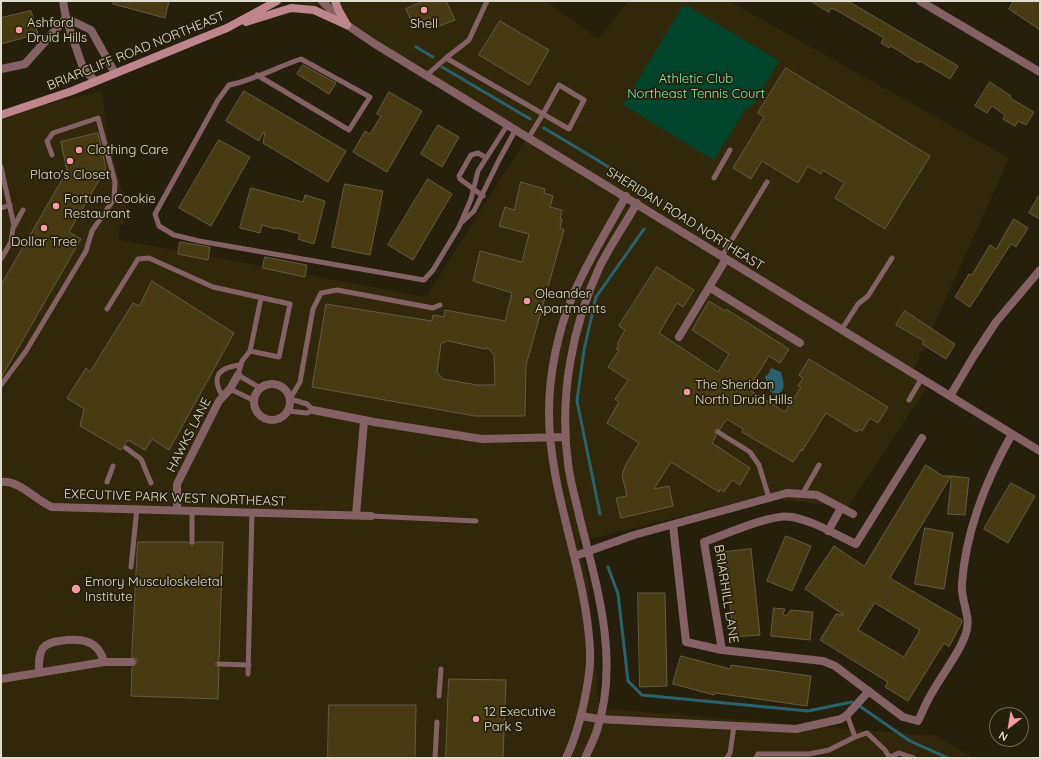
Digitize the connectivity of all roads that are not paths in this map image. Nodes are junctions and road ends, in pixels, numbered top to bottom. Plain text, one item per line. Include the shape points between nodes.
1 (63, 1) edge
2 (277, 1) edge
3 (322, 1) edge
4 (335, 1) edge
5 (487, 1) edge
6 (920, 1) edge
7 (66, 18) junction
8 (347, 25) junction
9 (227, 28) junction
10 (446, 58) junction
11 (1, 69) edge
12 (1040, 72) edge
13 (115, 73) junction
14 (257, 75) junction
15 (427, 75) junction
16 (95, 81) junction
17 (543, 114) junction
18 (1, 115) edge
19 (508, 124) junction
20 (516, 129) junction
21 (529, 137) junction
22 (730, 150) dead end
23 (52, 155) dead end
24 (486, 157) junction
25 (1, 168) edge
26 (714, 178) dead end
27 (767, 182) dead end
28 (474, 190) junction
29 (483, 196) junction
30 (626, 196) junction
31 (637, 203) junction
32 (10, 205) junction
33 (1, 208) edge
34 (23, 210) dead end
35 (462, 222) junction
36 (14, 226) junction
37 (724, 257) junction
38 (892, 258) dead end
39 (1, 259) edge
40 (1040, 270) edge
41 (709, 287) junction
42 (261, 298) junction
43 (440, 305) dead end
44 (107, 309) dead end
45 (842, 329) junction
46 (679, 337) dead end
47 (800, 343) dead end
48 (250, 351) junction
49 (241, 365) junction
50 (238, 375) junction
51 (922, 378) junction
52 (1, 385) edge
53 (260, 388) junction
54 (230, 389) junction
55 (223, 396) junction
56 (950, 396) junction
57 (290, 399) junction
58 (253, 400) junction
59 (909, 400) dead end
60 (313, 410) junction
61 (288, 411) junction
62 (364, 421) junction
63 (718, 432) dead end
64 (1012, 434) junction
65 (566, 437) junction
66 (551, 438) junction
67 (922, 438) dead end
68 (126, 448) dead end
69 (1040, 451) edge
70 (819, 465) dead end
71 (113, 466) dead end
72 (1, 482) edge
73 (107, 482) dead end
74 (151, 483) dead end
75 (803, 493) junction
76 (769, 498) junction
77 (137, 508) junction
78 (841, 508) junction
79 (177, 510) junction
80 (192, 510) junction
81 (252, 512) junction
82 (853, 514) dead end
83 (356, 515) junction
84 (371, 516) joint
85 (476, 521) dead end
86 (673, 524) junction
87 (828, 531) junction
88 (192, 542) dead end
89 (588, 552) junction
90 (575, 556) junction
91 (131, 567) dead end
92 (722, 650) junction
93 (104, 662) junction
94 (132, 662) dead end
95 (219, 664) dead end
96 (249, 665) junction
97 (441, 669) dead end
98 (39, 673) junction
99 (248, 674) dead end
100 (1, 679) edge
101 (869, 692) junction
102 (439, 696) dead end
103 (847, 715) junction
104 (581, 716) junction
105 (599, 719) junction
106 (438, 722) dead end
107 (734, 726) junction
108 (856, 737) junction
109 (435, 758) edge
110 (566, 758) edge
111 (585, 758) edge
112 (727, 758) edge
113 (756, 758) edge
114 (890, 758) edge
115 (914, 758) edge

1 - 7 street
2 - 9 main road, BRIARCLIFF ROAD NORTHEAST
3 - 8 street, SHERIDAN ROAD NORTHEAST
4 - 8 main road
5 - 10 lane via 469,40
6 - 12 street
7 - 11 street via 25,64
7 - 13 street via 91,30
7 - 16 street via 83,68
8 - 9 main road via 314,10 291,8
8 - 15 street, SHERIDAN ROAD NORTHEAST
9 - 13 main road, BRIARCLIFF ROAD NORTHEAST
10 - 15 lane
10 - 17 lane
13 - 16 main road, BRIARCLIFF ROAD NORTHEAST
14 - 14 lane via 301,58 370,97 349,130
14 - 35 lane via 229,85 218,100 155,214 159,226 174,235 199,241 424,280 433,270
15 - 19 street, SHERIDAN ROAD NORTHEAST
16 - 18 main road, BRIARCLIFF ROAD NORTHEAST
17 - 17 lane via 569,129 584,100 559,85
17 - 21 lane
19 - 20 street, SHERIDAN ROAD NORTHEAST
19 - 24 lane
20 - 21 street, SHERIDAN ROAD NORTHEAST
20 - 29 lane via 492,172
21 - 30 street, SHERIDAN ROAD NORTHEAST
22 - 26 lane
23 - 52 lane via 47,141 53,133 98,118 116,182 114,199 92,231 86,251 26,351
24 - 28 lane via 478,170
24 - 28 lane via 474,153 460,171 460,179
25 - 32 lane
27 - 37 lane
28 - 29 lane
28 - 35 lane
29 - 35 lane via 474,211
30 - 31 street, SHERIDAN ROAD NORTHEAST
30 - 66 street via 573,295 560,334 552,377 549,412
31 - 37 street, SHERIDAN ROAD NORTHEAST
31 - 65 street via 601,265 583,308 568,379
32 - 33 lane
32 - 36 lane
34 - 36 lane
36 - 39 lane via 11,242
37 - 41 street
37 - 45 street, SHERIDAN ROAD NORTHEAST
38 - 45 lane via 868,296 858,304
40 - 56 street via 996,322
41 - 46 street
41 - 47 street
42 - 44 lane via 213,287 149,258 138,259
42 - 48 lane
42 - 48 lane via 290,304 279,357
43 - 57 lane via 433,308 337,290 321,293 313,309 300,382
45 - 51 street, SHERIDAN ROAD NORTHEAST
48 - 49 lane
49 - 50 lane
49 - 55 lane via 227,366 217,378 217,387
50 - 53 lane
50 - 54 street, HAWKS LANE
51 - 56 street, SHERIDAN ROAD NORTHEAST
51 - 59 lane
53 - 57 street via 278,385 288,393
53 - 58 street
54 - 55 street, HAWKS LANE
54 - 58 lane
55 - 79 street, HAWKS LANE via 178,484
56 - 64 street, SHERIDAN ROAD NORTHEAST
57 - 60 lane via 307,404
57 - 61 street
58 - 61 street via 259,415 269,420 280,419
60 - 61 lane via 307,413
60 - 62 street
62 - 66 street via 482,439
62 - 83 street
63 - 76 lane via 750,452 759,465
64 - 69 street, SHERIDAN ROAD NORTHEAST
64 - 101 street, BRIARHILL LANE via 993,469 970,531 962,583 962,600 969,622 965,636 918,721 903,717
65 - 66 street
65 - 89 street via 572,486
66 - 90 street via 558,493
67 - 87 street, BRIARHILL LANE via 856,544
68 - 74 lane via 141,459
70 - 75 lane
71 - 73 lane
72 - 77 street, EXECUTIVE PARK WEST NORTHEAST via 11,482 52,507
75 - 76 street via 787,493
75 - 78 street via 817,495
76 - 86 street
77 - 79 street, EXECUTIVE PARK WEST NORTHEAST
77 - 91 lane
78 - 82 street
78 - 87 street
79 - 80 street, EXECUTIVE PARK WEST NORTHEAST
80 - 81 street, EXECUTIVE PARK WEST NORTHEAST
80 - 88 lane
81 - 83 street, EXECUTIVE PARK WEST NORTHEAST
81 - 96 lane
83 - 84 street, EXECUTIVE PARK WEST NORTHEAST
84 - 85 lane
86 - 89 street
86 - 92 street via 686,642
87 - 92 street, BRIARHILL LANE via 790,517 770,519 704,542
89 - 90 street
89 - 105 street via 602,607 607,650 605,690
90 - 104 street via 587,617 590,651
92 - 101 street, BRIARHILL LANE via 823,661 835,666
93 - 94 street
93 - 98 street
93 - 98 street via 102,654 87,642 76,638 50,642 42,648
95 - 96 lane
96 - 99 lane
97 - 102 lane
98 - 100 street
101 - 103 street
103 - 107 street via 841,719 796,729
103 - 108 lane
104 - 105 street
104 - 110 street
105 - 107 street
105 - 111 street
106 - 109 lane
107 - 112 lane
108 - 113 lane via 829,750 809,754 758,754
108 - 114 lane via 867,733
114 - 115 lane via 899,753

